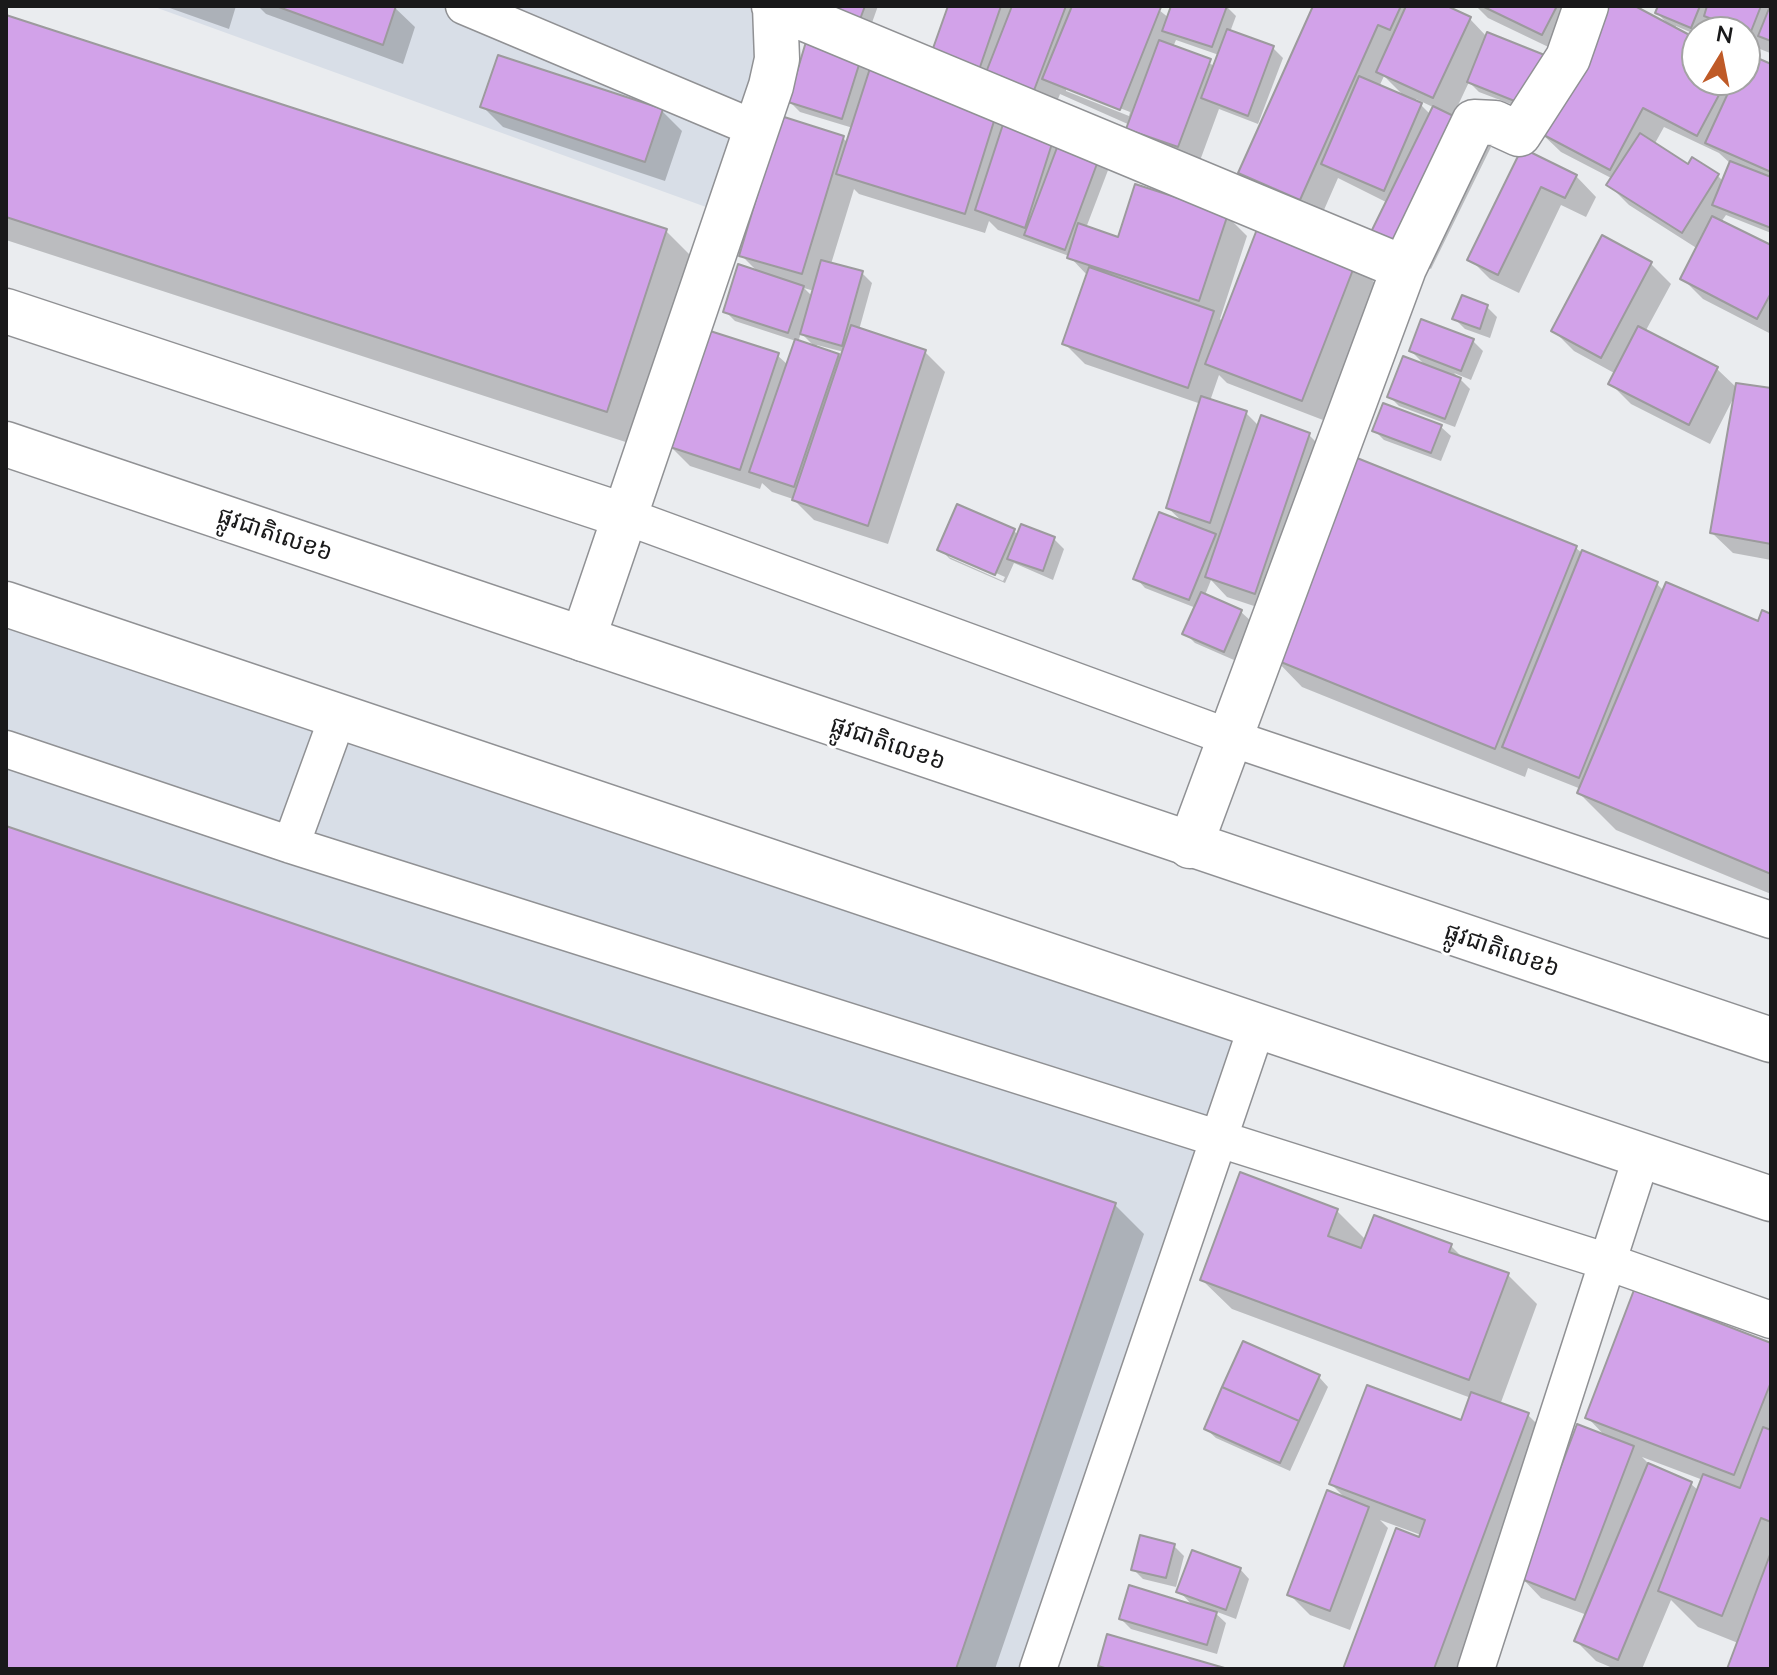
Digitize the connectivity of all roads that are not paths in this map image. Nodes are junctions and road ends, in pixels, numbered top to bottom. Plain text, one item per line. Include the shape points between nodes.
1 (464, 6) edge
2 (774, 6) edge
3 (1586, 6) edge
4 (756, 129) junction
5 (1404, 268) junction
6 (6, 311) edge
7 (6, 444) edge
8 (625, 516) junction
9 (6, 604) edge
10 (583, 639) junction
11 (338, 716) junction
12 (1231, 738) junction
13 (6, 749) edge
14 (291, 845) junction
15 (1190, 846) junction
16 (1771, 920) edge
17 (1257, 1026) junction
18 (1771, 1040) edge
19 (1218, 1136) junction
20 (1642, 1155) junction
21 (1771, 1199) edge
22 (1608, 1262) junction
23 (1771, 1320) edge
24 (1038, 1669) edge
25 (1476, 1669) edge

1 - 4 lane
2 - 4 main road via 777,59
2 - 5 main road
3 - 5 main road via 1568,58 1519,134 1495,123 1474,122
4 - 8 main road
5 - 12 main road
6 - 8 main road
7 - 10 main road, ផ្លូវជាតិលេខ៦
8 - 10 main road
8 - 12 lane
9 - 11 main road
10 - 15 main road, ផ្លូវជាតិលេខ៦
11 - 14 lane
11 - 17 main road
12 - 15 main road
12 - 16 lane
13 - 14 lane
14 - 19 lane
15 - 18 main road, ផ្លូវជាតិលេខ៦
17 - 19 lane
17 - 20 main road
19 - 22 lane
19 - 24 lane
20 - 21 main road
20 - 22 lane
22 - 23 lane
22 - 25 lane

